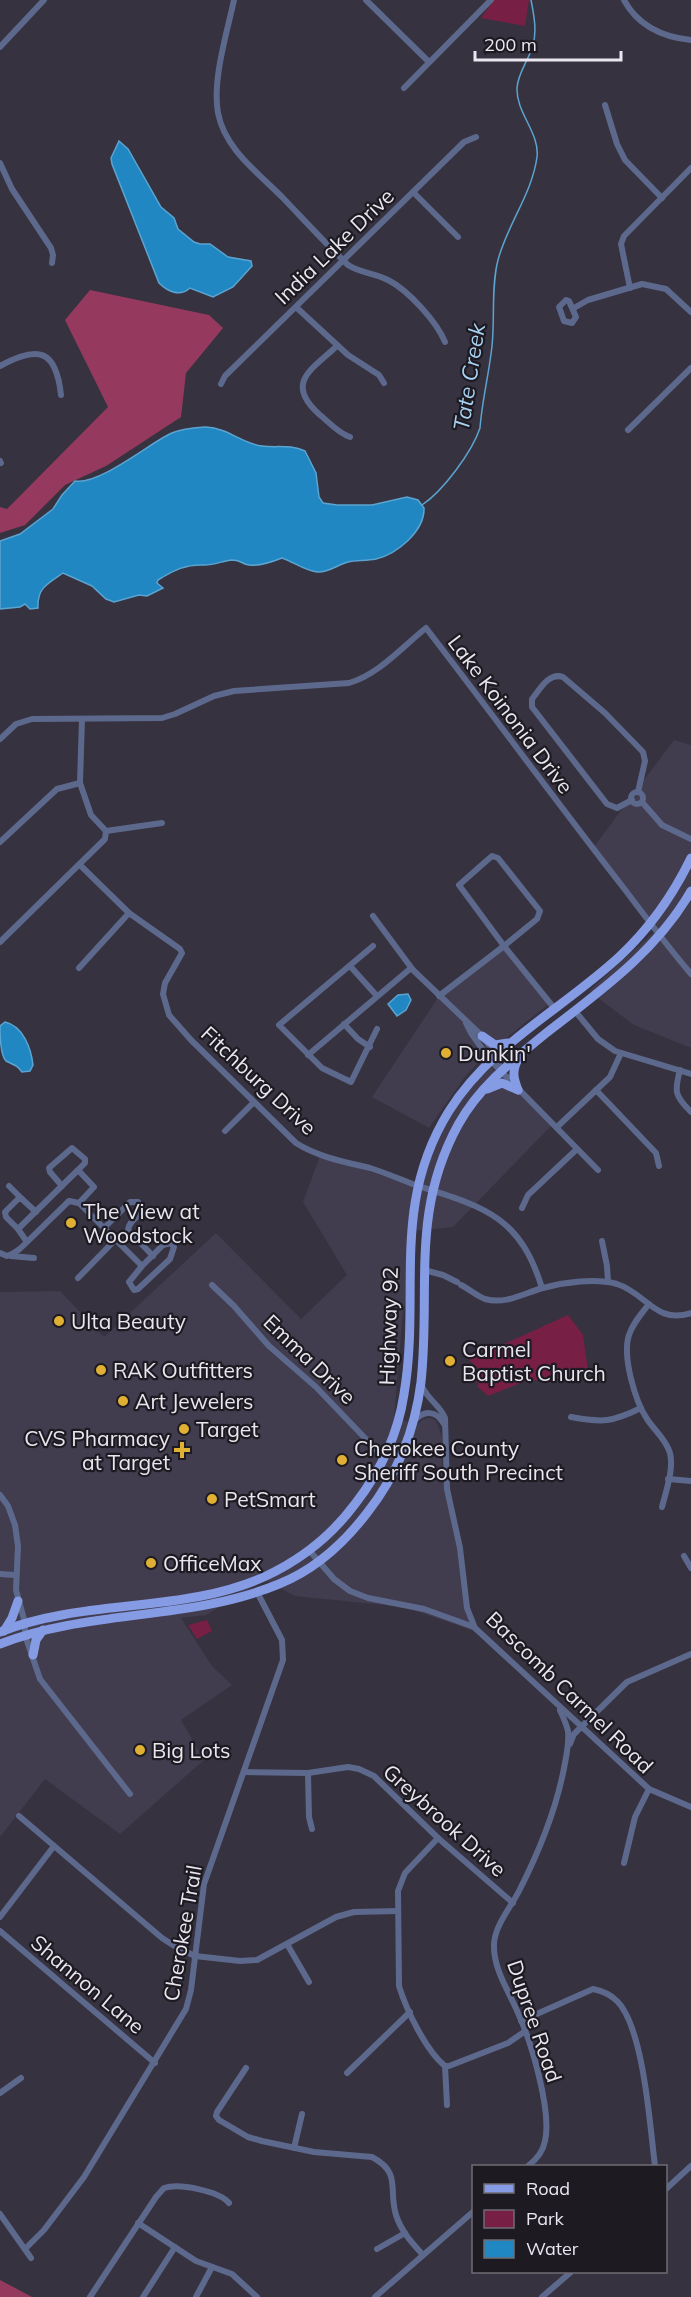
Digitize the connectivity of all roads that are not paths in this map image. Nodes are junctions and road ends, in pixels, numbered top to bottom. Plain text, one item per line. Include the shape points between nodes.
1 (44, 0) edge
2 (234, 0) edge
3 (366, 0) edge
4 (491, 0) edge
5 (624, 0) edge
6 (691, 40) edge
7 (0, 47) edge
8 (429, 62) junction
9 (404, 88) dead end
10 (605, 105) dead end
11 (476, 137) dead end
12 (0, 163) edge
13 (691, 168) edge
14 (413, 192) junction
15 (662, 198) junction
16 (458, 237) dead end
17 (343, 260) junction
18 (51, 263) dead end
19 (630, 288) junction
20 (296, 307) junction
21 (574, 308) dead end
22 (691, 312) edge
23 (445, 342) dead end
24 (338, 345) junction
25 (0, 366) edge
26 (691, 368) edge
27 (384, 383) dead end
28 (221, 384) dead end
29 (61, 395) dead end
30 (628, 430) dead end
31 (350, 437) dead end
32 (82, 719) junction
33 (0, 738) edge
34 (80, 783) junction
35 (638, 792) junction
36 (632, 800) junction
37 (642, 802) junction
38 (162, 823) dead end
39 (106, 831) junction
40 (691, 839) edge
41 (0, 842) edge
42 (691, 858) edge
43 (80, 865) junction
44 (691, 891) edge
45 (129, 913) junction
46 (373, 916) dead end
47 (651, 923) junction
48 (660, 934) junction
49 (0, 942) edge
50 (373, 946) dead end
51 (504, 946) junction
52 (350, 966) junction
53 (79, 968) dead end
54 (411, 968) junction
55 (691, 974) edge
56 (377, 996) junction
57 (439, 996) junction
58 (554, 1008) junction
59 (575, 1011) junction
60 (466, 1022) junction
61 (344, 1024) junction
62 (377, 1029) dead end
63 (483, 1036) junction
64 (510, 1043) junction
65 (370, 1047) junction
66 (621, 1053) junction
67 (520, 1054) junction
68 (308, 1055) junction
69 (493, 1057) junction
70 (680, 1070) junction
71 (501, 1071) junction
72 (691, 1074) edge
73 (518, 1090) junction
74 (596, 1090) junction
75 (480, 1094) junction
76 (254, 1102) junction
77 (691, 1112) edge
78 (557, 1128) junction
79 (225, 1131) dead end
80 (577, 1149) junction
81 (659, 1166) dead end
82 (78, 1170) junction
83 (598, 1170) dead end
84 (417, 1185) junction
85 (9, 1186) dead end
86 (62, 1186) junction
87 (432, 1190) junction
88 (22, 1199) junction
89 (79, 1203) junction
90 (522, 1208) dead end
91 (36, 1212) junction
92 (104, 1228) junction
93 (18, 1229) junction
94 (115, 1240) junction
95 (602, 1241) dead end
96 (27, 1242) junction
97 (0, 1253) edge
98 (7, 1256) junction
99 (153, 1256) junction
100 (34, 1258) dead end
101 (142, 1266) junction
102 (424, 1270) junction
103 (78, 1278) dead end
104 (608, 1282) junction
105 (212, 1285) dead end
106 (542, 1288) junction
107 (649, 1304) junction
108 (690, 1315) edge
109 (421, 1382) junction
110 (641, 1408) junction
111 (571, 1417) dead end
112 (414, 1421) junction
113 (445, 1430) junction
114 (384, 1458) junction
115 (668, 1479) junction
116 (691, 1481) edge
117 (0, 1495) edge
118 (662, 1507) dead end
119 (309, 1550) junction
120 (684, 1556) dead end
121 (319, 1562) junction
122 (691, 1568) edge
123 (0, 1574) edge
124 (15, 1575) junction
125 (257, 1592) junction
126 (18, 1601) junction
127 (25, 1623) junction
128 (475, 1628) junction
129 (43, 1630) junction
130 (2, 1632) edge
131 (25, 1635) junction
132 (0, 1644) edge
133 (691, 1654) edge
134 (33, 1655) junction
135 (557, 1704) junction
136 (578, 1726) junction
137 (568, 1733) junction
138 (567, 1751) junction
139 (244, 1772) junction
140 (308, 1773) junction
141 (649, 1789) junction
142 (130, 1794) dead end
143 (691, 1807) edge
144 (19, 1816) dead end
145 (312, 1829) dead end
146 (438, 1838) junction
147 (54, 1846) junction
148 (624, 1863) dead end
149 (513, 1903) junction
150 (398, 1911) junction
151 (0, 1917) edge
152 (0, 1931) edge
153 (287, 1944) junction
154 (195, 1956) junction
155 (309, 1982) dead end
156 (410, 2012) junction
157 (521, 2021) junction
158 (524, 2032) junction
159 (154, 2063) junction
160 (445, 2066) junction
161 (246, 2068) dead end
162 (347, 2073) dead end
163 (21, 2078) dead end
164 (0, 2093) edge
165 (447, 2104) dead end
166 (302, 2114) dead end
167 (294, 2148) junction
168 (529, 2165) edge
169 (655, 2165) edge
170 (691, 2166) edge
171 (667, 2186) edge
172 (229, 2203) dead end
173 (472, 2213) edge
174 (0, 2214) edge
175 (138, 2223) junction
176 (405, 2233) junction
177 (176, 2247) junction
178 (25, 2249) junction
179 (377, 2249) dead end
180 (423, 2254) junction
181 (32, 2259) dead end
182 (212, 2267) junction
183 (569, 2273) edge
184 (90, 2297) edge
185 (144, 2297) edge
186 (196, 2297) edge
187 (257, 2297) edge
188 (375, 2297) edge
189 (542, 2297) edge

1 - 7 street
2 - 17 street via 217,101 226,135 245,162
3 - 8 street
4 - 8 street
5 - 6 street via 640,22
8 - 9 street
10 - 15 street via 625,160
11 - 14 street, India Lake Drive via 464,142
12 - 18 street via 12,189 51,248
13 - 15 street
14 - 16 street
14 - 17 street, India Lake Drive
15 - 19 street via 621,244
17 - 20 street, India Lake Drive
17 - 23 street via 354,269 399,286 435,324
19 - 21 street
19 - 22 street via 642,284 666,289
20 - 24 street
20 - 28 street, India Lake Drive
24 - 27 street
24 - 31 street via 308,373 302,389 312,408
25 - 29 street via 24,354 42,355 57,372
26 - 30 street
32 - 33 street, Lake Koinonia Drive via 24,721
32 - 34 street
32 - 47 street, Lake Koinonia Drive via 162,717 234,691 349,683 377,670 426,628
34 - 39 street via 87,808
34 - 41 street via 57,789
35 - 36 street via 632,794
35 - 36 street via 645,759 641,749 563,677 550,678 532,699 532,707 606,804 617,808
35 - 37 street
36 - 37 street via 636,804
37 - 40 street via 662,825
38 - 39 street
39 - 43 street via 105,839
42 - 47 main road, Highway 92 via 675,890
43 - 45 street
43 - 49 street
44 - 48 main road, Highway 92
45 - 53 street
45 - 76 street, Fitchburg Drive via 182,954 163,994 174,1023
46 - 54 street
47 - 48 street
47 - 58 main road, Highway 92 via 618,958
48 - 55 street
48 - 59 main road, Highway 92 via 627,969
50 - 52 street
51 - 51 street via 459,885 492,856 498,858 540,911 537,919
51 - 57 street
51 - 58 street
52 - 56 street
52 - 68 street via 279,1025
54 - 56 street
54 - 57 street
56 - 61 street
57 - 60 street
58 - 64 main road, Highway 92
59 - 66 street via 598,1039
59 - 67 main road, Highway 92
60 - 63 street
60 - 69 street
61 - 65 street
61 - 68 street
62 - 65 street
63 - 64 main road via 495,1045
63 - 69 street
64 - 69 main road, Highway 92
65 - 68 street via 351,1082 322,1068
66 - 70 street
66 - 74 street via 614,1071
67 - 71 main road, Highway 92
67 - 73 main road via 513,1069
69 - 71 street
69 - 84 main road, Highway 92 via 447,1114
70 - 72 street
70 - 77 street via 677,1094
71 - 73 street
71 - 75 main road, Highway 92
73 - 75 main road via 502,1083
73 - 78 street
74 - 78 street
74 - 81 street via 656,1153
75 - 87 main road, Highway 92 via 448,1144
76 - 79 street
76 - 84 street, Fitchburg Drive via 303,1148
78 - 80 street
80 - 83 street
80 - 90 street via 528,1196
82 - 86 street
82 - 86 street via 85,1161 72,1148 49,1168
82 - 89 street via 94,1187
84 - 87 street, Fitchburg Drive
84 - 114 main road, Highway 92 via 410,1241 404,1394
85 - 88 street
86 - 91 street
87 - 102 main road, Highway 92
87 - 106 street, Fitchburg Drive via 481,1209 510,1228 529,1253
88 - 91 street
88 - 93 street via 5,1212
89 - 92 street
89 - 96 street via 69,1201
91 - 93 street
92 - 94 street
92 - 99 street via 130,1202 138,1202 142,1212 128,1230
93 - 96 street
94 - 101 street
94 - 103 street
95 - 104 street
96 - 98 street
97 - 98 street
98 - 100 street
99 - 101 street
99 - 101 street via 166,1244 174,1247 170,1258 134,1290 129,1282
102 - 106 street via 443,1275 484,1298 501,1301
102 - 109 main road, Highway 92
104 - 106 street
104 - 107 street via 630,1290
105 - 114 street, Emma Drive
107 - 108 street via 669,1316
107 - 110 street via 632,1328 627,1344
109 - 112 main road, Highway 92
109 - 113 street, Bascomb Carmel Road via 424,1392 443,1413
110 - 111 street via 605,1421
110 - 115 street via 668,1447
112 - 113 street via 431,1412 439,1416
112 - 121 main road, Highway 92 via 402,1456 381,1494 353,1531
113 - 128 street, Bascomb Carmel Road via 447,1489 460,1548 467,1608
114 - 119 main road, Highway 92 via 351,1510
115 - 116 street
115 - 118 street
117 - 124 street via 18,1535
119 - 121 street
119 - 127 main road, Highway 92 via 265,1576 221,1592
120 - 122 street
121 - 125 main road, Highway 92 via 296,1577
121 - 128 street via 342,1586 359,1595 424,1609
123 - 124 street
124 - 126 street
125 - 129 main road, Highway 92 via 193,1609
125 - 139 street, Cherokee Trail via 282,1640 284,1653
126 - 127 street
126 - 130 main road
127 - 130 main road, Highway 92
127 - 131 street
128 - 135 street, Bascomb Carmel Road
129 - 131 main road, Highway 92
129 - 134 main road
131 - 132 main road, Highway 92
131 - 134 street
133 - 136 street via 627,1682
134 - 142 street via 44,1686
135 - 136 street, Bascomb Carmel Road
135 - 137 street, Dupree Road
136 - 137 street via 571,1727
136 - 138 street, Dupree Road
136 - 141 street, Bascomb Carmel Road
137 - 138 street, Dupree Road
138 - 149 street, Dupree Road via 561,1784 539,1852
139 - 140 street, Greybrook Drive
139 - 154 street, Cherokee Trail via 204,1884
140 - 145 street
140 - 146 street, Greybrook Drive via 348,1767 367,1773
141 - 143 street, Bascomb Carmel Road
141 - 148 street via 635,1817
144 - 147 street
146 - 149 street, Greybrook Drive
146 - 150 street via 402,1880
147 - 151 street
147 - 154 street via 162,1938
149 - 157 street, Dupree Road via 494,1943 502,1981
150 - 153 street via 345,1914
150 - 156 street via 399,1986
152 - 159 street, Shannon Lane
153 - 154 street via 257,1960
153 - 155 street
154 - 159 street, Cherokee Trail via 186,2009
156 - 160 street
156 - 162 street
157 - 158 street, Dupree Road
157 - 169 street via 593,1989 605,1992 619,2003 641,2061
158 - 160 street via 508,2043
158 - 168 street, Dupree Road via 537,2065 547,2131 538,2159
159 - 178 street, Cherokee Trail via 80,2183
160 - 165 street
161 - 167 street via 216,2116 248,2137
163 - 164 street
166 - 167 street
167 - 176 street via 362,2155 379,2161 391,2173 396,2216
170 - 171 street
172 - 175 street via 219,2195 170,2186 160,2192
173 - 180 street
174 - 178 street
175 - 177 street
175 - 184 street
176 - 179 street
176 - 180 street
177 - 182 street
177 - 185 street
178 - 181 street
180 - 188 street
182 - 186 street
182 - 187 street via 237,2278
183 - 189 street

